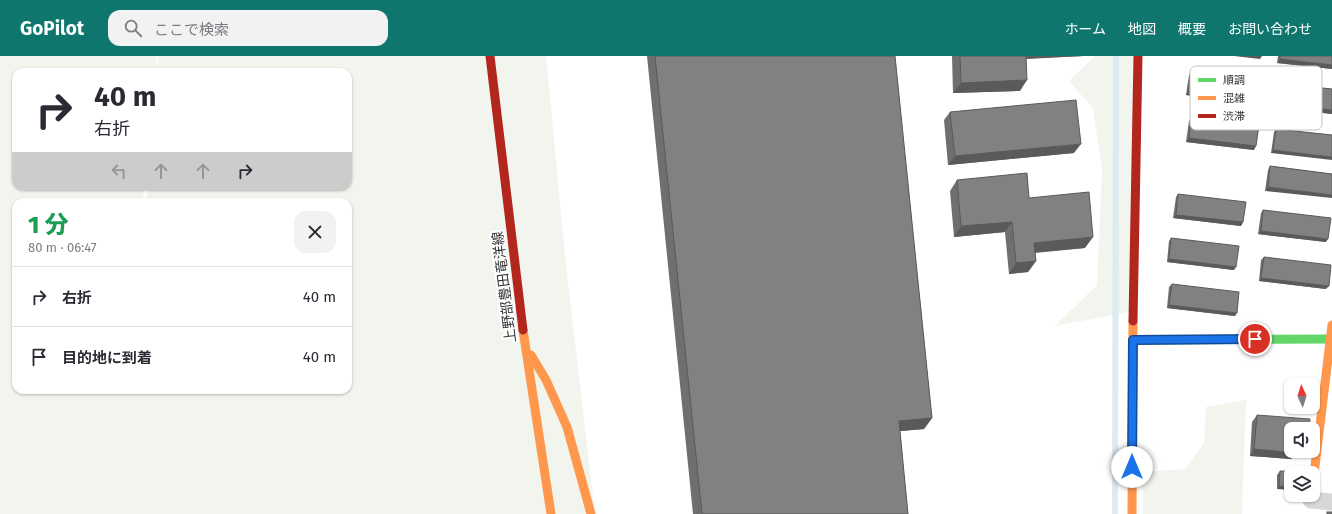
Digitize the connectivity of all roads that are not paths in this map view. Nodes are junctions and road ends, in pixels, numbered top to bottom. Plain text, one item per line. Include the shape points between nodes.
1 (490, 56) edge
2 (1138, 56) edge
3 (1332, 325) edge
4 (1331, 339) edge
5 (1133, 340) junction
6 (525, 346) junction
7 (1315, 466) edge
8 (1332, 502) edge
9 (1311, 503) edge
10 (550, 514) edge
11 (591, 514) edge
12 (1132, 514) edge

1 - 6 street, 上野部豊田竜洋線
2 - 5 street
3 - 4 street
4 - 5 street
4 - 7 street
5 - 12 street
6 - 10 street, 上野部豊田竜洋線
6 - 11 street via 546,380 567,427
8 - 9 street

